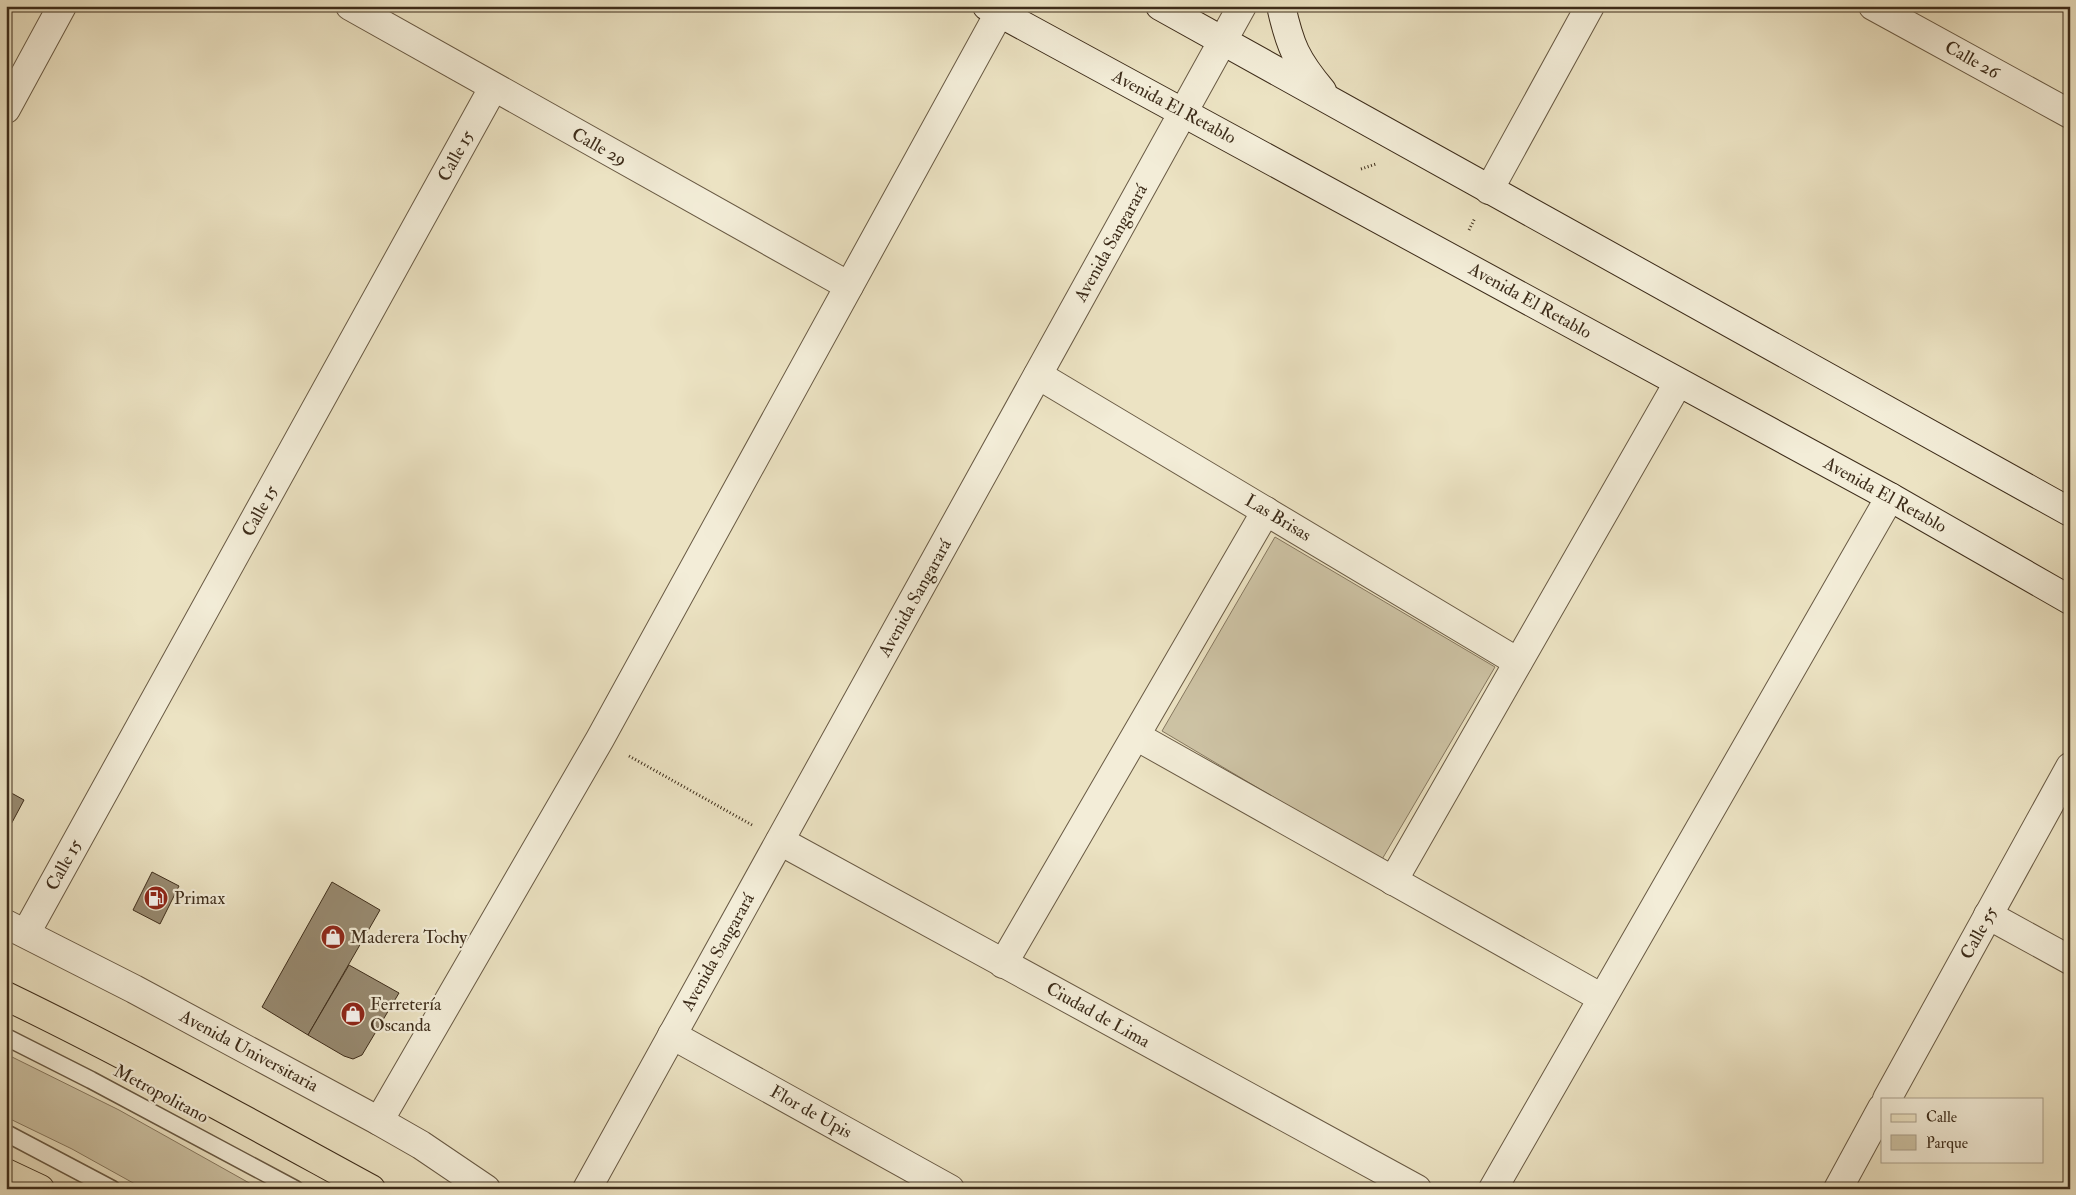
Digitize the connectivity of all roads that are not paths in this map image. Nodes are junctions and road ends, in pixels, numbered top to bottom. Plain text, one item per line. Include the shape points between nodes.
1 (62, 6) edge
2 (350, 6) edge
3 (1160, 6) edge
4 (1242, 6) edge
5 (1281, 6) edge
6 (1590, 6) edge
7 (1873, 6) edge
8 (997, 8) edge
9 (1223, 41) junction
10 (494, 88) junction
11 (1331, 102) junction
12 (6, 109) edge
13 (1184, 112) junction
14 (2070, 114) edge
15 (1489, 190) junction
16 (849, 286) junction
17 (1038, 375) junction
18 (1678, 383) junction
19 (1890, 497) junction
20 (1266, 511) junction
21 (2070, 512) edge
22 (2070, 600) edge
23 (1518, 662) junction
24 (1136, 736) junction
25 (2070, 767) edge
26 (780, 841) junction
27 (1393, 881) junction
28 (1988, 915) junction
29 (16, 928) edge
30 (2070, 960) edge
31 (1003, 964) junction
32 (6, 996) edge
33 (1602, 998) junction
34 (672, 1035) junction
35 (6, 1037) edge
36 (1889, 1098) edge
37 (1881, 1110) edge
38 (379, 1121) junction
39 (6, 1133) edge
40 (6, 1173) edge
41 (40, 1189) edge
42 (112, 1189) edge
43 (295, 1189) edge
44 (371, 1189) edge
45 (486, 1189) edge
46 (587, 1189) edge
47 (950, 1189) edge
48 (1416, 1189) edge
49 (1493, 1189) edge
50 (1838, 1189) edge

1 - 12 street
2 - 10 street, Calle 29
3 - 9 street
4 - 9 street, Avenida Sangarará
5 - 11 street via 1288,38 1300,65
6 - 15 street
7 - 14 street, Calle 26
8 - 13 street, Avenida El Retablo
8 - 16 street
9 - 11 street
9 - 13 street, Avenida Sangarará
10 - 16 street, Calle 29
10 - 29 street, Calle 15
11 - 15 street
13 - 17 street, Avenida Sangarará
13 - 18 street, Avenida El Retablo
15 - 21 street
16 - 38 street via 600,739
17 - 20 street, Las Brisas
17 - 26 street, Avenida Sangarará
18 - 19 street, Avenida El Retablo
18 - 23 street
19 - 22 street, Avenida El Retablo
19 - 33 street
20 - 23 street, Las Brisas
20 - 24 street
23 - 27 street
24 - 27 street
24 - 31 street
25 - 28 street, Calle 55
26 - 31 street, Ciudad de Lima
26 - 34 street, Avenida Sangarará
27 - 33 street
28 - 30 street
28 - 36 street, Calle 55
29 - 38 street, Avenida Universitaria
31 - 48 street, Ciudad de Lima
32 - 44 main road
33 - 49 street
34 - 46 street, Avenida Sangarará
34 - 47 street, Flor de Upis
35 - 43 lane, Metropolitano
37 - 50 street
38 - 45 street, Avenida Universitaria
39 - 42 lane
40 - 41 main road

